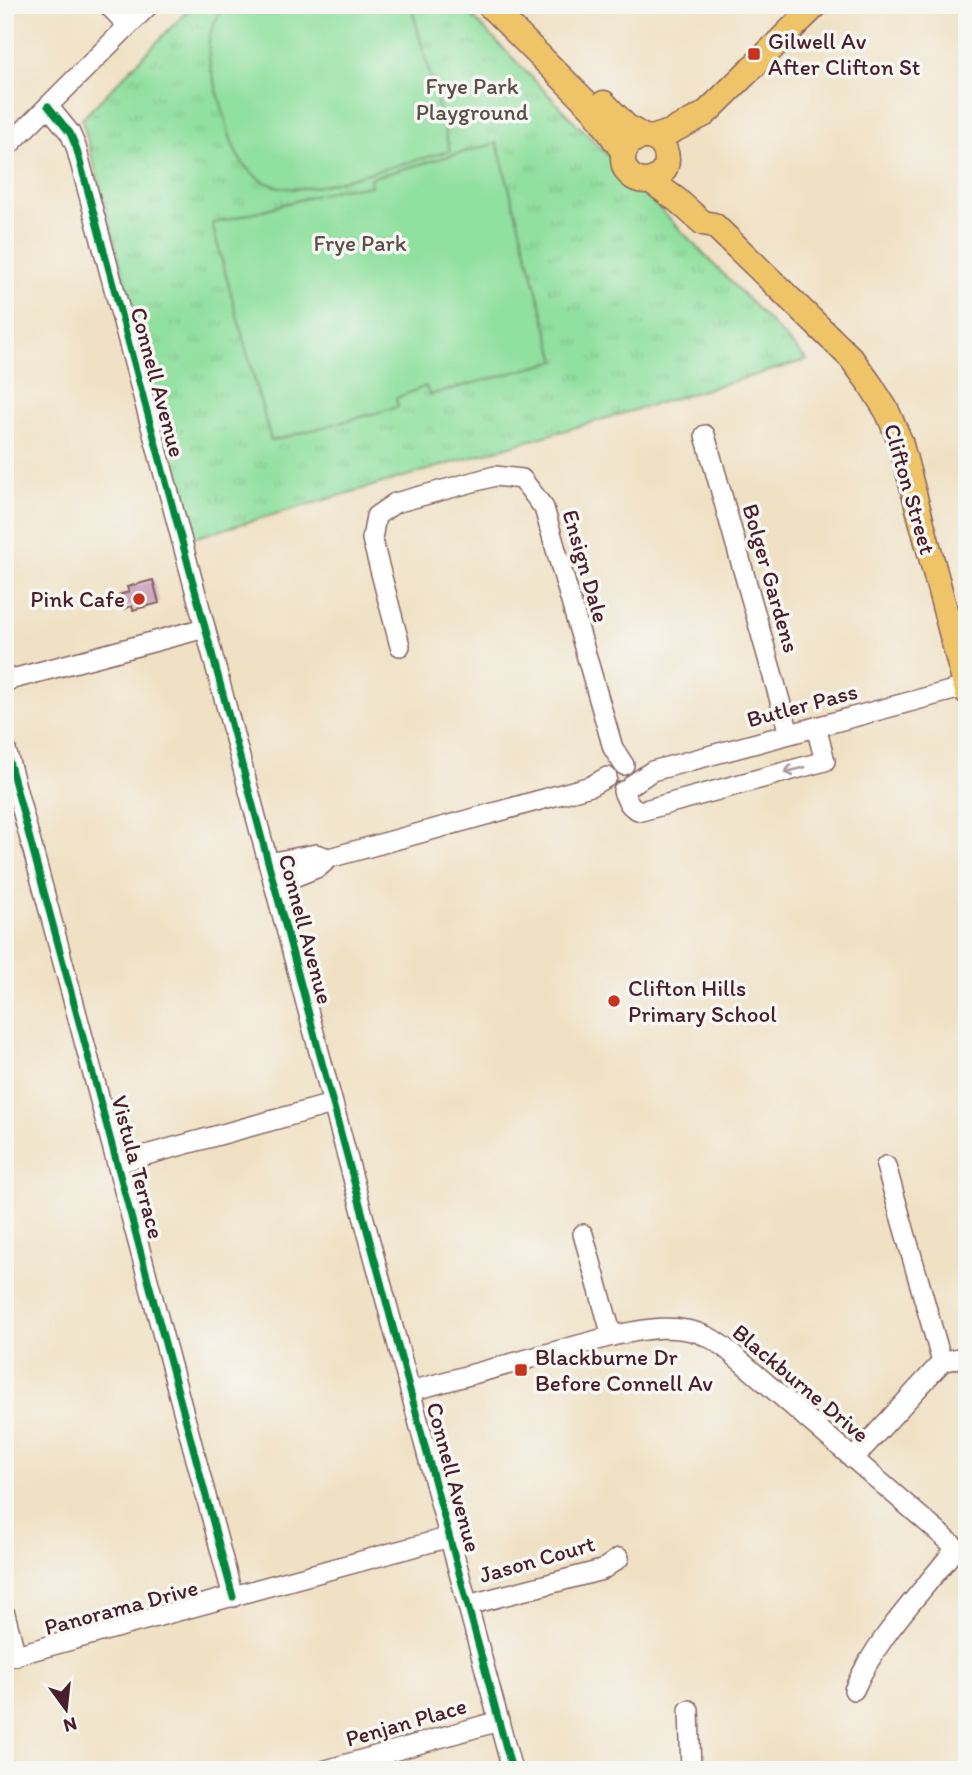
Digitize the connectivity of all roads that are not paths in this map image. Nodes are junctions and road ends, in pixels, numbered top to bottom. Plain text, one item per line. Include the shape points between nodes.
1 (108, 5) edge
2 (149, 5) edge
3 (489, 5) edge
4 (503, 5) edge
5 (817, 5) edge
6 (128, 26) junction
7 (48, 106) junction
8 (5, 149) edge
9 (624, 153) junction
10 (656, 156) junction
11 (705, 435) dead end
12 (205, 628) junction
13 (400, 646) dead end
14 (5, 681) edge
15 (966, 690) edge
16 (816, 727) junction
17 (789, 733) junction
18 (5, 746) edge
19 (616, 775) junction
20 (9, 781) edge
21 (329, 858) junction
22 (268, 863) junction
23 (274, 885) junction
24 (332, 1104) junction
25 (117, 1163) junction
26 (886, 1166) dead end
27 (583, 1234) dead end
28 (612, 1336) junction
29 (967, 1356) edge
30 (942, 1362) junction
31 (411, 1391) junction
32 (853, 1459) junction
33 (450, 1537) junction
34 (962, 1553) edge
35 (618, 1558) dead end
36 (233, 1597) junction
37 (468, 1605) junction
38 (5, 1614) edge
39 (11, 1657) edge
40 (854, 1690) dead end
41 (689, 1710) dead end
42 (499, 1721) junction
43 (326, 1770) edge
44 (512, 1770) edge
45 (691, 1770) edge

1 - 6 street
2 - 6 street
3 - 9 main road via 594,110
4 - 10 main road, Clifton Street
5 - 10 main road via 705,114 670,132
6 - 7 street
7 - 8 street
7 - 12 street, Connell Avenue via 76,147
9 - 10 main road via 631,142
9 - 10 main road via 624,166 632,177 644,181
10 - 15 main road, Clifton Street via 712,215 714,225 851,358 887,411 900,441
11 - 17 street, Bolger Gardens
12 - 14 street
12 - 22 street, Connell Avenue
13 - 19 street, Ensign Dale via 372,539 376,516 395,503 495,477 523,479 544,508
15 - 16 street, Butler Pass
16 - 17 street, Butler Pass
16 -> 19 street via 825,761 641,811 628,803
17 - 19 street, Butler Pass via 652,771
18 - 20 street, Vistula Terrace
19 - 21 street, Butler Pass
20 - 25 street, Vistula Terrace
21 - 22 street, Butler Pass via 316,854
21 - 23 street, Butler Pass via 319,867
22 - 23 street, Connell Avenue
23 - 24 street, Connell Avenue
24 - 25 street
24 - 31 street, Connell Avenue
25 - 36 street, Vistula Terrace
26 - 30 street
27 - 28 street
28 - 31 street, Blackburne Drive
28 - 32 street, Blackburne Drive via 677,1328 705,1335
29 - 30 street
30 - 32 street
31 - 33 street, Connell Avenue
32 - 34 street, Blackburne Drive
33 - 36 street, Panorama Drive
33 - 37 street, Connell Avenue
34 - 40 street via 883,1637
35 - 37 street, Jason Court via 602,1570
36 - 39 street, Panorama Drive
37 - 42 street, Connell Avenue
38 - 39 street
41 - 45 street
42 - 43 street, Penjan Place
42 - 44 street, Connell Avenue

